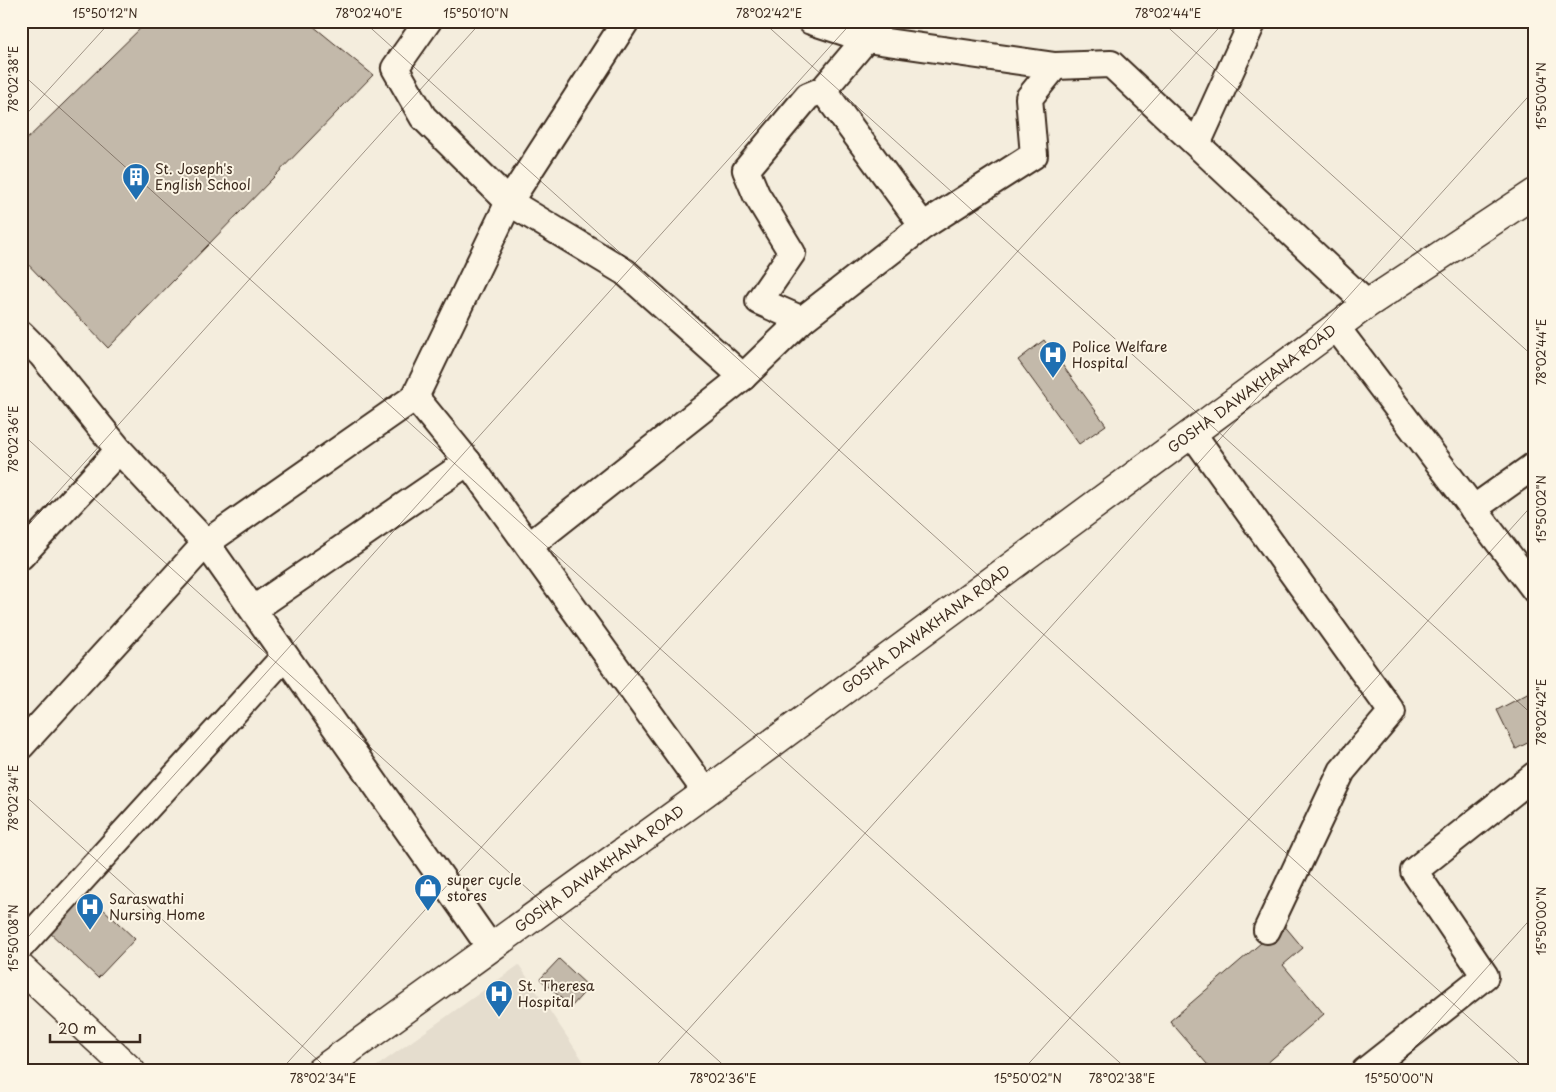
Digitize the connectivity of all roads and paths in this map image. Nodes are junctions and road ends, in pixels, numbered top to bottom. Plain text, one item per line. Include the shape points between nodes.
1 (428, 21) edge
2 (626, 21) edge
3 (811, 21) edge
4 (1253, 21) edge
5 (866, 39) junction
6 (1055, 66) junction
7 (823, 90) junction
8 (1197, 144) junction
9 (1535, 193) edge
10 (509, 202) junction
11 (923, 226) junction
12 (1367, 304) junction
13 (802, 320) junction
14 (1336, 327) junction
15 (21, 334) edge
16 (743, 377) junction
17 (416, 397) junction
18 (1192, 433) junction
19 (119, 450) junction
20 (468, 462) junction
21 (1535, 465) edge
22 (1473, 509) junction
23 (206, 543) junction
24 (528, 546) junction
25 (21, 556) edge
26 (1535, 590) edge
27 (254, 609) junction
28 (285, 656) junction
29 (21, 746) edge
30 (1535, 775) edge
31 (706, 792) junction
32 (1267, 930) dead end
33 (21, 946) edge
34 (490, 947) junction
35 (21, 968) edge
36 (131, 1071) edge
37 (320, 1071) edge
38 (1365, 1071) edge

1 - 10 street via 395,68 423,117
2 - 10 street
3 - 5 street
4 - 8 street
5 - 6 street
5 - 7 street
6 - 8 street via 1111,64
6 - 11 street via 1029,98 1034,155
7 - 11 street
7 - 13 street via 808,96 746,170 756,194 792,253 759,300
8 - 12 street
9 - 12 street, GOSHA DAWAKHANA ROAD
10 - 16 street via 625,272
10 - 17 street
11 - 13 street
12 - 14 street, GOSHA DAWAKHANA ROAD
13 - 16 street
14 - 18 street, GOSHA DAWAKHANA ROAD
14 - 22 street
15 - 19 street
16 - 24 street
17 - 20 street
17 - 23 street
18 - 31 street, GOSHA DAWAKHANA ROAD
18 - 32 street via 1392,712 1342,771
19 - 23 street
19 - 25 street
20 - 24 street
20 - 27 street
21 - 22 street
22 - 26 street
23 - 27 street
23 - 29 street
24 - 31 street
27 - 28 street
28 - 33 street
28 - 34 street
30 - 38 street via 1414,871 1485,976
31 - 34 street, GOSHA DAWAKHANA ROAD
34 - 37 street, GOSHA DAWAKHANA ROAD
35 - 36 street

